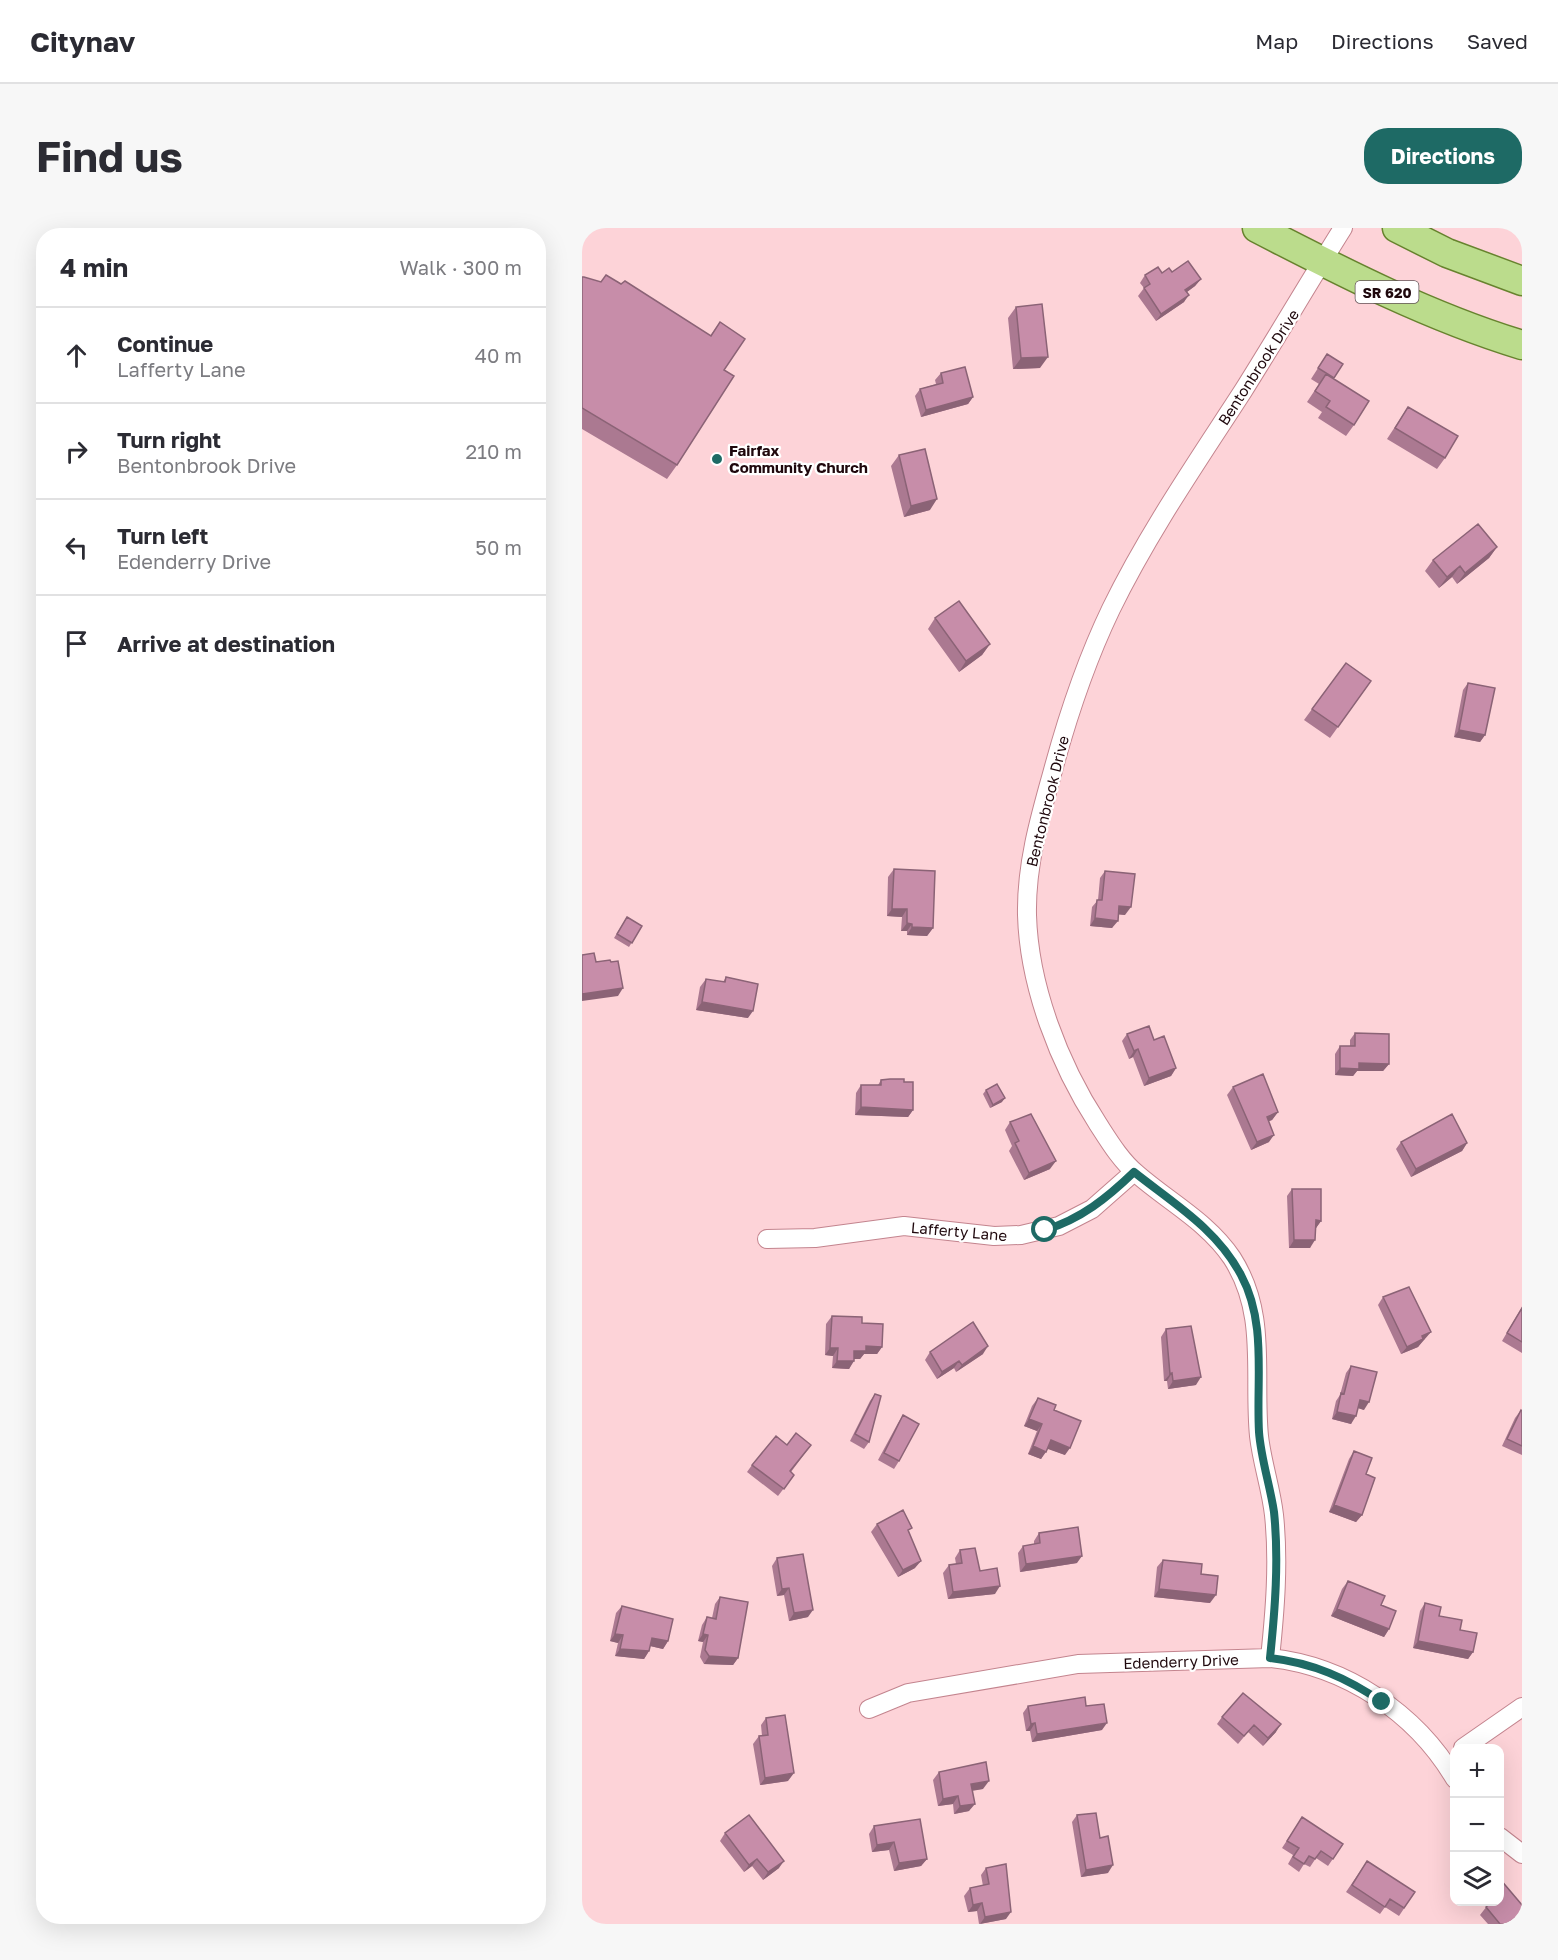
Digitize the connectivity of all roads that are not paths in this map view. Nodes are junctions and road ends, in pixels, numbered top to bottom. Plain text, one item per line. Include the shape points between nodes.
1 (1257, 228) edge
2 (1343, 228) edge
3 (1396, 228) edge
4 (1322, 262) junction
5 (1522, 281) edge
6 (1522, 345) edge
7 (1134, 1172) junction
8 (767, 1239) dead end
9 (1270, 1658) junction
10 (1522, 1707) edge
11 (869, 1709) dead end
12 (1470, 1744) edge
13 (1449, 1758) edge
14 (1504, 1840) edge
15 (1522, 1854) edge

1 - 4 main road, SR 620
2 - 4 street, Bentonbrook Drive
3 - 5 main road via 1447,253
4 - 6 main road, SR 620 via 1440,315
4 - 7 street, Bentonbrook Drive via 1159,521 1111,610 1066,723 1030,861 1027,916 1044,1007 1080,1092
7 - 8 street, Lafferty Lane via 1112,1194 1078,1217 1021,1235 994,1236 904,1226 815,1238
7 - 9 street, Bentonbrook Drive via 1210,1232 1232,1259 1251,1299 1258,1332 1259,1435 1277,1546
9 - 11 street, Edenderry Drive via 1078,1664 908,1693
9 - 13 street, Edenderry Drive via 1293,1660 1355,1683
10 - 12 street
14 - 15 street

